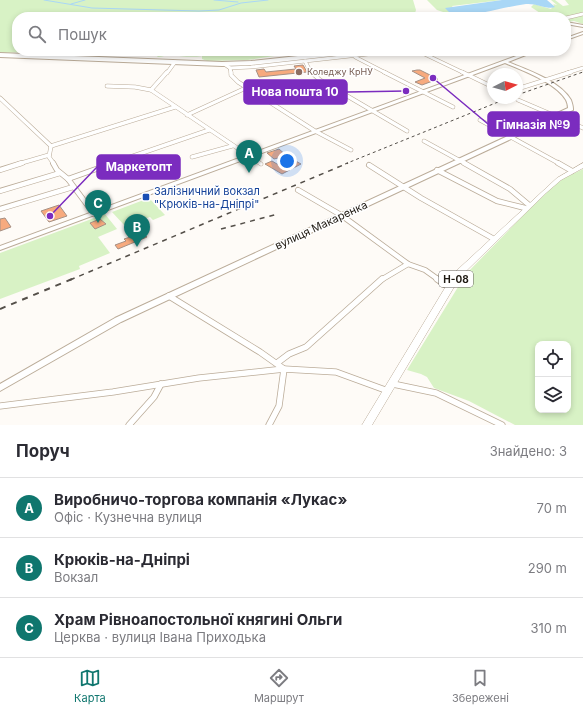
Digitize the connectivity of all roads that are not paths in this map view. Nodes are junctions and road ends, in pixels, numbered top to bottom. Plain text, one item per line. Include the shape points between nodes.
1 (583, 14) edge
2 (571, 17) edge
3 (571, 24) edge
4 (583, 26) edge
5 (583, 33) edge
6 (571, 37) edge
7 (0, 55) edge
8 (12, 55) edge
9 (25, 56) edge
10 (313, 56) edge
11 (354, 56) joint
12 (428, 56) edge
13 (520, 56) edge
14 (175, 62) junction
15 (305, 62) junction
16 (505, 62) junction
17 (224, 64) junction
18 (230, 68) junction
19 (583, 68) edge
20 (468, 75) junction
21 (546, 80) junction
22 (487, 84) edge
23 (107, 86) dead end
24 (248, 87) junction
25 (523, 87) edge
26 (151, 90) junction
27 (423, 91) junction
28 (0, 98) edge
29 (5, 102) junction
30 (523, 102) edge
31 (0, 103) edge
32 (175, 106) junction
33 (453, 107) dead end
34 (374, 110) junction
35 (187, 115) junction
36 (558, 116) junction
37 (480, 120) dead end
38 (583, 128) edge
39 (209, 130) junction
40 (315, 131) junction
41 (407, 131) dead end
42 (512, 137) junction
43 (424, 141) dead end
44 (51, 146) junction
45 (232, 146) junction
46 (351, 150) dead end
47 (49, 155) junction
48 (250, 156) junction
49 (192, 157) dead end
50 (460, 160) junction
51 (261, 164) dead end
52 (369, 165) dead end
53 (583, 165) edge
54 (0, 170) edge
55 (437, 170) junction
56 (572, 171) junction
57 (60, 173) junction
58 (68, 179) junction
59 (73, 187) junction
60 (403, 187) junction
61 (298, 190) dead end
62 (0, 191) edge
63 (527, 207) junction
64 (2, 209) edge
65 (94, 214) junction
66 (341, 215) junction
67 (494, 239) junction
68 (0, 248) edge
69 (408, 264) junction
70 (449, 287) junction
71 (169, 296) junction
72 (277, 363) junction
73 (284, 369) junction
74 (161, 384) junction
75 (391, 387) junction
76 (0, 388) edge
77 (0, 406) edge
78 (129, 425) edge
79 (270, 425) edge
80 (367, 425) edge
81 (502, 425) edge

1 - 2 street
3 - 4 highway
5 - 6 main road
7 - 8 highway
9 - 14 highway
10 - 17 highway
11 - 15 street
11 - 27 street
12 - 20 street
13 - 16 main road
14 - 17 highway
14 - 26 street
15 - 18 street
15 - 34 street via 312,74 320,80
16 - 20 main road
16 - 21 main road, вулиця Макаренка
17 - 18 street
18 - 24 street via 231,75
19 - 21 street
20 - 22 street
20 - 27 main road
21 - 25 street
21 - 36 main road, вулиця Макаренка via 557,86 571,106 568,111
23 - 26 street via 135,86
24 - 35 street
24 - 40 street
26 - 32 street
27 - 33 street
27 - 34 main road
28 - 29 street
29 - 31 street
29 - 44 street
30 - 36 street
32 - 35 street
32 - 44 street
34 - 40 main road
34 - 41 street
35 - 39 street
36 - 38 street
36 - 42 main road, вулиця Макаренка
37 - 42 street
39 - 45 street
39 - 58 street
40 - 46 street
40 - 48 main road
42 - 50 main road, вулиця Макаренка
42 - 56 street
43 - 50 street
44 - 47 street
45 - 48 street
45 - 49 street
47 - 54 street
47 - 57 street
48 - 51 street
48 - 65 main road
50 - 55 main road, вулиця Макаренка
50 - 63 street via 510,189
52 - 60 street
53 - 56 main road, Н-08
55 - 60 main road, вулиця Макаренка
55 - 63 street via 498,201
56 - 63 main road, Н-08
57 - 58 street
57 - 62 street
58 - 59 street
59 - 64 street
59 - 65 street
60 - 66 main road, вулиця Макаренка
60 - 67 street
61 - 66 street
63 - 67 main road, Н-08
65 - 68 main road
66 - 69 street
66 - 71 main road, вулиця Макаренка
67 - 70 main road, Н-08 via 457,275
69 - 70 street via 425,270
69 - 72 street via 373,286 306,347 289,354
70 - 75 main road, Н-08
71 - 72 street
71 - 76 main road, вулиця Макаренка via 118,320
72 - 73 street
73 - 74 street
73 - 75 street via 296,372 333,371
73 - 79 street via 280,406
74 - 77 street
74 - 78 street via 154,397
75 - 80 main road, Н-08
75 - 81 street via 436,393

